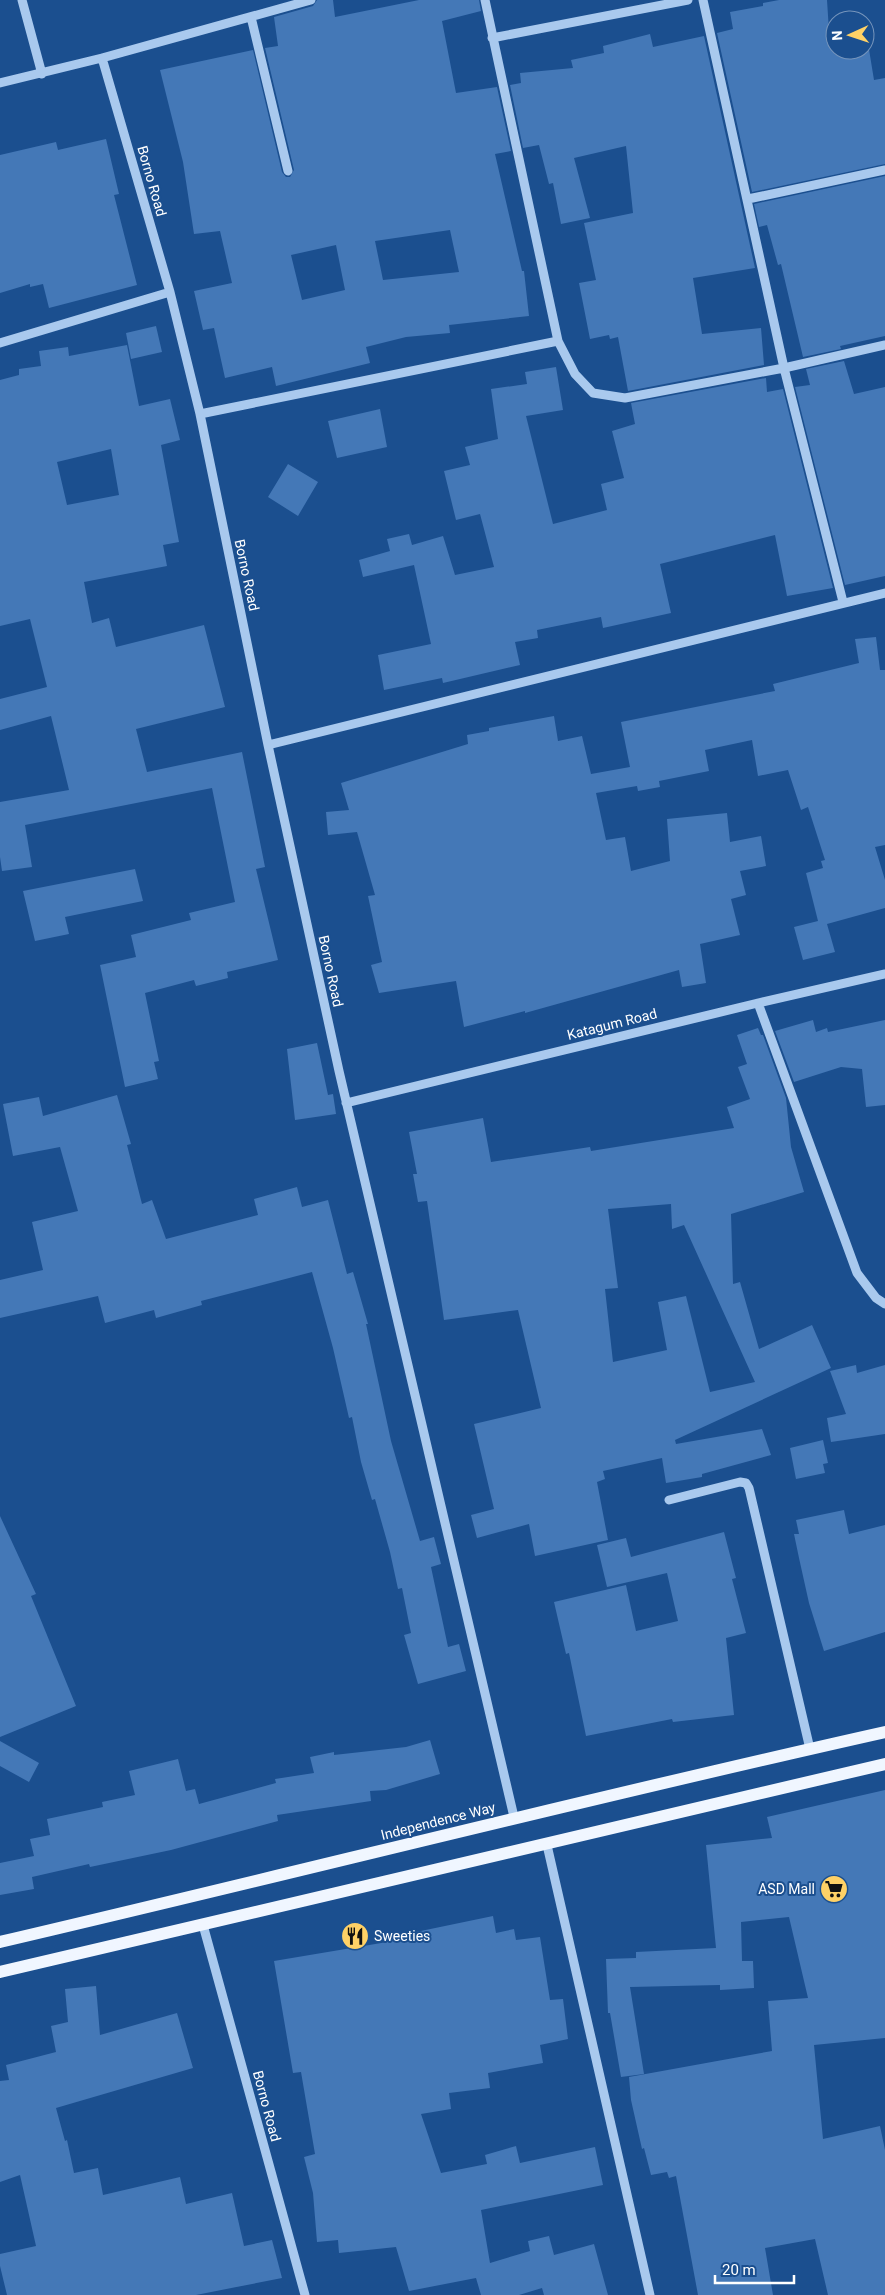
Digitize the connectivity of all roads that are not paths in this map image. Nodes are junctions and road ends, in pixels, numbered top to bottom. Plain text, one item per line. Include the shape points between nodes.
1 (22, 0) edge
2 (311, 0) edge
3 (485, 0) edge
4 (688, 0) edge
5 (703, 0) edge
6 (251, 16) junction
7 (492, 38) junction
8 (102, 58) junction
9 (42, 74) junction
10 (0, 84) edge
11 (885, 170) edge
12 (288, 171) dead end
13 (748, 200) junction
14 (170, 292) junction
15 (558, 341) junction
16 (0, 342) edge
17 (885, 345) edge
18 (784, 368) junction
19 (200, 414) junction
20 (885, 593) edge
21 (843, 602) junction
22 (268, 745) junction
23 (885, 974) edge
24 (758, 1003) junction
25 (346, 1103) junction
26 (885, 1304) edge
27 (669, 1500) dead end
28 (885, 1732) edge
29 (810, 1749) junction
30 (885, 1764) edge
31 (514, 1817) junction
32 (547, 1845) junction
33 (203, 1925) junction
34 (0, 1942) edge
35 (0, 1972) edge
36 (305, 2295) edge
37 (650, 2295) edge

1 - 9 street
2 - 6 street
3 - 7 street
4 - 7 street
5 - 13 street
6 - 8 street
6 - 12 street
7 - 15 street
8 - 9 street
8 - 14 street, Borno Road
9 - 10 street
11 - 13 street
13 - 18 street
14 - 16 street
14 - 19 street, Borno Road
15 - 18 street via 575,374 593,393 625,398
15 - 19 street
17 - 18 street
18 - 21 street
19 - 22 street, Borno Road
20 - 21 street
21 - 22 street
22 - 25 street, Borno Road
23 - 24 street, Katagum Road
24 - 25 street, Katagum Road
24 - 26 street via 857,1273 876,1298
25 - 31 street, Borno Road
27 - 29 street via 740,1482 749,1488
28 - 29 main road, Independence Way
29 - 31 main road, Independence Way
30 - 32 main road
31 - 34 main road, Independence Way
32 - 33 main road
32 - 37 street
33 - 35 main road
33 - 36 street, Borno Road

